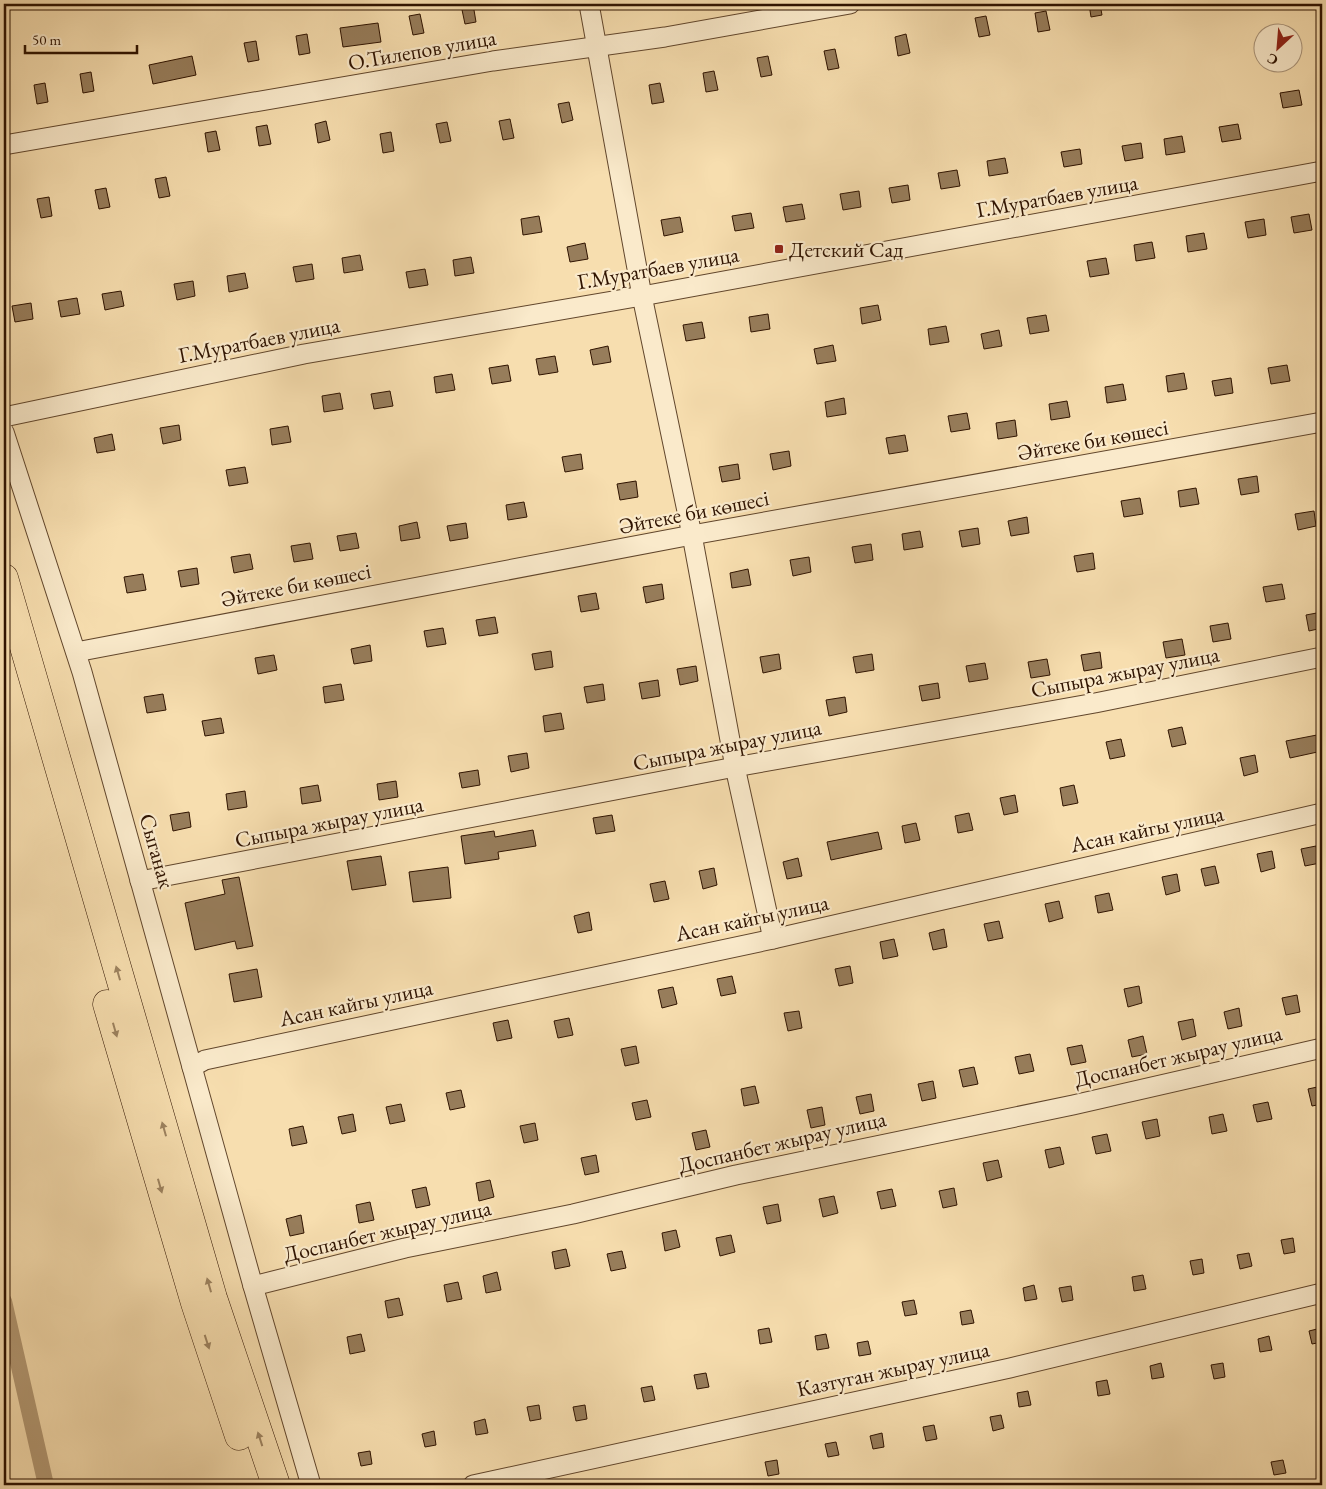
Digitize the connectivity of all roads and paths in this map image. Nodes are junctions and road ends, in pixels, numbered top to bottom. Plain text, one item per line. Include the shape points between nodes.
1 (589, 4) edge
2 (850, 4) edge
3 (596, 46) junction
4 (4, 145) edge
5 (1322, 171) edge
6 (642, 296) junction
7 (4, 418) edge
8 (1322, 422) edge
9 (4, 432) edge
10 (692, 535) junction
11 (4, 578) edge
12 (4, 647) edge
13 (76, 652) junction
14 (1322, 658) edge
15 (735, 767) junction
16 (1322, 813) edge
17 (140, 881) junction
18 (773, 939) junction
19 (1322, 1048) edge
20 (192, 1067) junction
21 (253, 1286) junction
22 (1322, 1293) edge
23 (255, 1485) edge
24 (276, 1485) edge
25 (311, 1485) edge
26 (473, 1485) edge

1 - 3 street
2 - 3 street, О.Тилепов улица via 665,38
3 - 4 street, О.Тилепов улица via 230,104
3 - 6 street
5 - 6 street, Г.Муратбаев улица
6 - 7 street, Г.Муратбаев улица via 304,354
6 - 10 street
8 - 10 street, Әйтеке би көшесі
9 - 13 street, Сыганак
10 - 13 street, Әйтеке би көшесі
10 - 15 street
24 -> 11 highway via 213,1298
12 -> 23 highway via 195,1304
13 - 17 street, Сыганак
14 - 15 street, Сыпыра жырау улица via 1095,703
15 - 17 street, Сыпыра жырау улица
15 - 18 street
16 - 18 street, Асан кайгы улица
17 - 20 street, Сыганак
18 - 20 street, Асан кайгы улица via 214,1058
19 - 21 street, Доспанбет жырау улица via 1073,1105 405,1248
20 - 21 street, Сыганак
21 - 25 street, Сыганак
22 - 26 street, Казтуган жырау улица via 1010,1368

